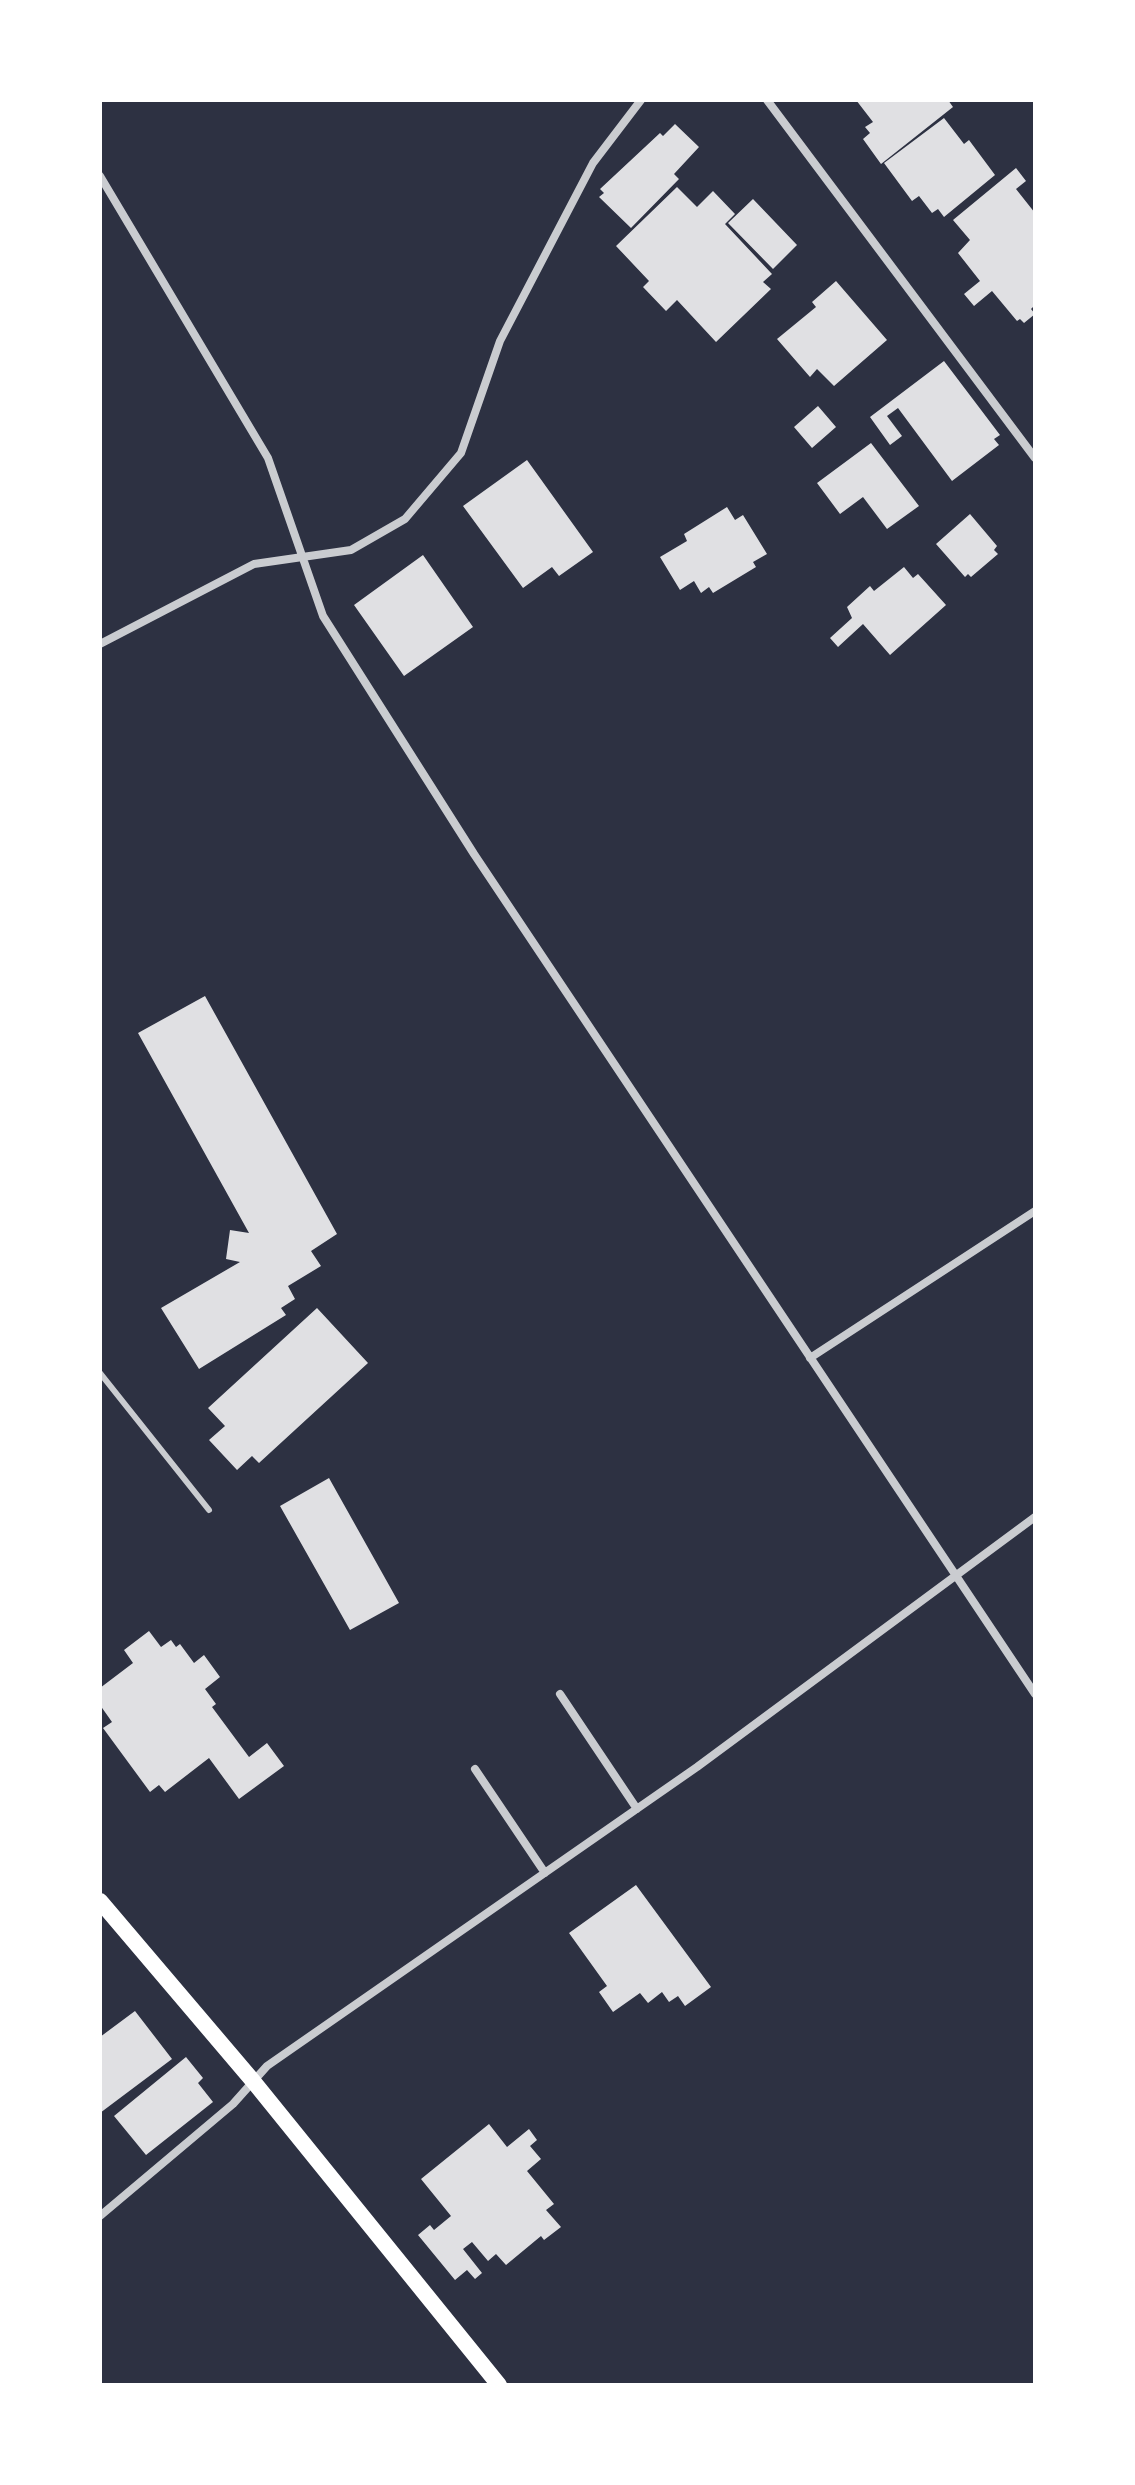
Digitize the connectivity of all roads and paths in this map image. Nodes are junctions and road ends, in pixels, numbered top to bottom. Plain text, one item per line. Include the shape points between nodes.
1 (641, 100) edge
2 (767, 100) edge
3 (100, 176) edge
4 (1035, 458) edge
5 (304, 557) junction
6 (100, 644) edge
7 (1035, 1211) edge
8 (810, 1358) junction
9 (100, 1373) edge
10 (209, 1510) dead end
11 (1035, 1517) edge
12 (954, 1573) junction
13 (560, 1694) dead end
14 (1035, 1694) edge
15 (475, 1769) dead end
16 (637, 1809) junction
17 (545, 1873) junction
18 (100, 1901) edge
19 (253, 2081) junction
20 (100, 2216) edge
21 (499, 2385) edge

1 - 5 street via 593,163 500,341 461,453 405,519 351,550
2 - 4 street
3 - 5 street via 268,458
5 - 6 street via 254,564
5 - 8 street via 323,616 474,854
7 - 8 street
8 - 12 street
9 - 10 lane
11 - 12 street
12 - 14 street
12 - 16 street
13 - 16 street
15 - 17 street
16 - 17 street
17 - 19 street via 267,2066
18 - 19 main road
19 - 20 street via 233,2104
19 - 21 main road

